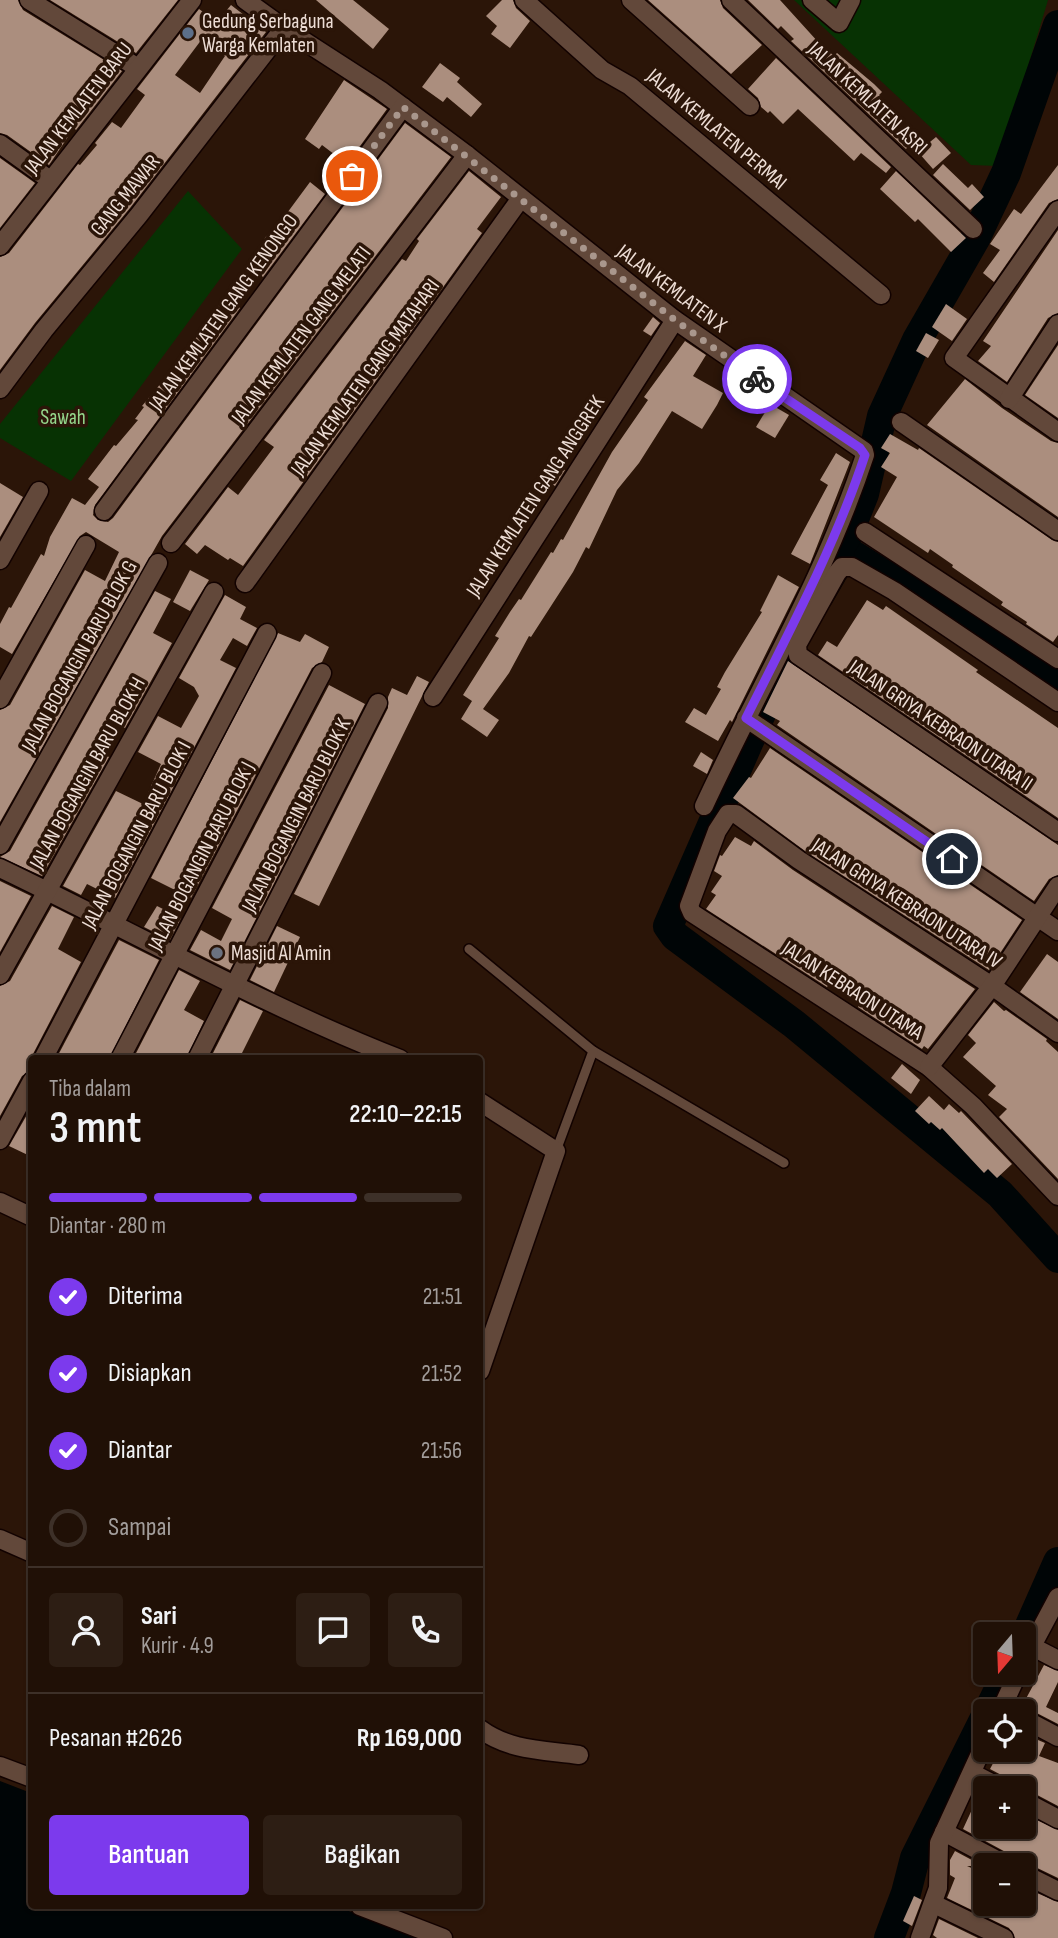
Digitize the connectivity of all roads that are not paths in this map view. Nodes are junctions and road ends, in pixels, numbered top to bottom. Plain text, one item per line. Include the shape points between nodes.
1 (29, 0) edge
2 (192, 0) edge
3 (245, 0) edge
4 (524, 0) edge
5 (631, 0) edge
6 (731, 0) edge
7 (812, 0) edge
8 (851, 0) edge
9 (284, 28) junction
10 (138, 68) junction
11 (750, 106) dead end
12 (403, 107) junction
13 (0, 144) edge
14 (467, 155) junction
15 (50, 180) junction
16 (522, 198) junction
17 (1058, 210) edge
18 (973, 229) dead end
19 (0, 246) edge
20 (881, 295) dead end
21 (675, 320) junction
22 (1058, 324) edge
23 (0, 389) edge
24 (1009, 399) junction
25 (901, 422) dead end
26 (1058, 432) edge
27 (39, 491) dead end
28 (104, 511) dead end
29 (1058, 531) edge
30 (865, 532) dead end
31 (171, 543) dead end
32 (86, 545) dead end
33 (0, 560) edge
34 (158, 563) dead end
35 (245, 583) dead end
36 (214, 593) dead end
37 (267, 633) dead end
38 (1058, 659) edge
39 (322, 673) dead end
40 (433, 696) dead end
41 (0, 699) edge
42 (1058, 702) edge
43 (378, 703) dead end
44 (753, 723) junction
45 (704, 806) dead end
46 (731, 813) joint
47 (1058, 832) edge
48 (0, 845) edge
49 (0, 869) edge
50 (1058, 886) edge
51 (47, 891) junction
52 (1038, 918) junction
53 (114, 924) junction
54 (1058, 931) edge
55 (469, 949) dead end
56 (175, 956) junction
57 (0, 975) edge
58 (992, 986) junction
59 (235, 987) junction
60 (1058, 1033) edge
61 (593, 1051) junction
62 (45, 1055) edge
63 (122, 1055) edge
64 (199, 1055) edge
65 (390, 1055) edge
66 (929, 1067) junction
67 (28, 1088) edge
68 (483, 1104) edge
69 (0, 1140) edge
70 (555, 1151) junction
71 (784, 1163) dead end
72 (1058, 1196) edge
73 (0, 1202) edge
74 (28, 1215) edge
75 (483, 1362) edge
76 (0, 1539) edge
77 (28, 1551) edge
78 (1058, 1597) edge
79 (1036, 1639) edge
80 (1036, 1656) edge
81 (1058, 1660) edge
82 (1036, 1725) edge
83 (483, 1731) edge
84 (1058, 1737) edge
85 (579, 1755) dead end
86 (977, 1762) edge
87 (0, 1766) edge
88 (972, 1773) junction
89 (28, 1776) edge
90 (978, 1776) edge
91 (1036, 1807) edge
92 (1058, 1819) edge
93 (944, 1832) junction
94 (984, 1853) edge
95 (1036, 1880) edge
96 (1058, 1891) edge
97 (934, 1904) junction
98 (368, 1909) edge
99 (443, 1938) edge
100 (920, 1938) edge
101 (1004, 1938) edge

1 - 10 street
2 - 10 street, JALAN KEMLATEN BARU
3 - 9 street, JALAN KEMLATEN X
4 - 20 street, JALAN KEMLATEN PERMAI via 591,61 630,86
5 - 11 street
6 - 18 street, JALAN KEMLATEN ASRI
7 - 8 street via 839,23
9 - 12 street, JALAN KEMLATEN X
9 - 23 street, GANG MAWAR
10 - 15 street, JALAN KEMLATEN BARU
12 - 14 street, JALAN KEMLATEN X
12 - 28 street, JALAN KEMLATEN GANG KENONGO
13 - 15 street
14 - 16 street, JALAN KEMLATEN X
14 - 31 street, JALAN KEMLATEN GANG MELATI
15 - 19 street, JALAN KEMLATEN BARU
16 - 21 street, JALAN KEMLATEN X
16 - 35 street, JALAN KEMLATEN GANG MATAHARI
17 - 24 street via 954,358
21 - 40 street, JALAN KEMLATEN GANG ANGGREK
21 - 44 street, JALAN KEMLATEN X via 865,455 851,498
22 - 24 street
24 - 26 street
25 - 29 street
27 - 33 street
30 - 38 street
32 - 41 street
34 - 48 street, JALAN BOGANGIN BARU BLOK G
36 - 51 street, JALAN BOGANGIN BARU BLOK H
37 - 53 street, JALAN BOGANGIN BARU BLOK I
39 - 56 street, JALAN BOGANGIN BARU BLOK J
42 - 47 street, JALAN GRIYA KEBRAON UTARA II via 852,567 842,567 837,573 797,645 798,655
43 - 59 street, JALAN BOGANGIN BARU BLOK K
44 - 45 street, JALAN KEMLATEN X
44 - 52 street
46 - 58 street, JALAN GRIYA KEBRAON UTARA IV
46 - 66 street, JALAN KEBRAON UTAMA via 717,831 689,906 692,913
49 - 51 street
50 - 52 street
51 - 53 street
51 - 57 street, JALAN BOGANGIN BARU BLOK H
52 - 54 street
52 - 58 street
53 - 56 street
53 - 62 street, JALAN BOGANGIN BARU BLOK I
55 - 61 lane
56 - 59 street
56 - 63 street, JALAN BOGANGIN BARU BLOK J
58 - 60 street, JALAN GRIYA KEBRAON UTARA IV
58 - 66 street
59 - 64 street, JALAN BOGANGIN BARU BLOK K
59 - 65 street
61 - 70 lane
61 - 71 lane
66 - 72 street, JALAN KEBRAON UTAMA via 973,1106
67 - 69 street
68 - 70 street
70 - 75 street
73 - 74 street
76 - 77 street
78 - 79 street
80 - 81 street
82 - 84 street
83 - 85 street via 506,1745
86 - 88 street
87 - 89 street
88 - 90 street
88 - 93 street
91 - 92 street
93 - 94 street
93 - 97 street
95 - 96 street
97 - 100 street
97 - 101 street
98 - 99 street

